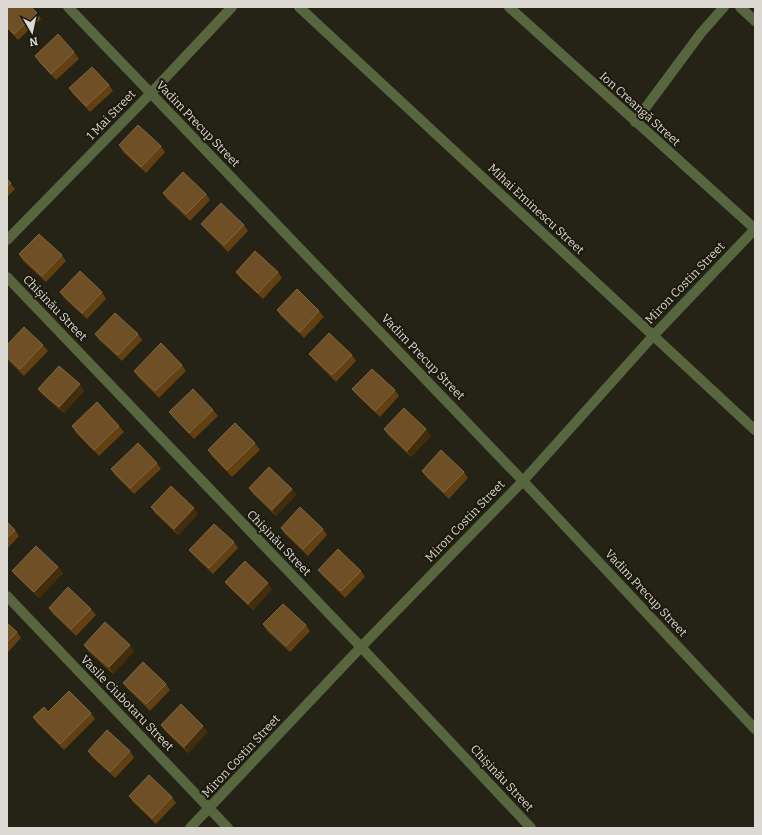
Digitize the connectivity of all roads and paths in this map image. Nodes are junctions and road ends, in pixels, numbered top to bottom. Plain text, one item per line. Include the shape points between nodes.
1 (68, 7) edge
2 (232, 7) edge
3 (299, 7) edge
4 (509, 7) edge
5 (724, 7) edge
6 (740, 7) edge
7 (755, 21) edge
8 (151, 93) junction
9 (635, 122) junction
10 (755, 229) edge
11 (7, 240) edge
12 (7, 277) edge
13 (653, 336) junction
14 (755, 430) edge
15 (523, 481) junction
16 (7, 596) edge
17 (360, 647) junction
18 (755, 729) edge
19 (210, 808) junction
20 (190, 828) edge
21 (228, 828) edge
22 (531, 828) edge

1 - 8 street, Vadim Precup Street
2 - 8 street, 1 Mai Street
3 - 13 street, Mihai Eminescu Street
4 - 9 street, Ion Creangă Street
5 - 9 street via 701,33
6 - 7 street
8 - 11 street, 1 Mai Street
8 - 15 street, Vadim Precup Street
9 - 10 street, Ion Creangă Street
10 - 13 street, Miron Costin Street
12 - 17 street, Chișinău Street
13 - 14 street, Mihai Eminescu Street
13 - 15 street, Miron Costin Street
15 - 17 street, Miron Costin Street
15 - 18 street, Vadim Precup Street
16 - 19 street, Vasile Ciubotaru Street
17 - 19 street, Miron Costin Street
17 - 22 street, Chișinău Street
19 - 20 street, Miron Costin Street
19 - 21 street, Vasile Ciubotaru Street

